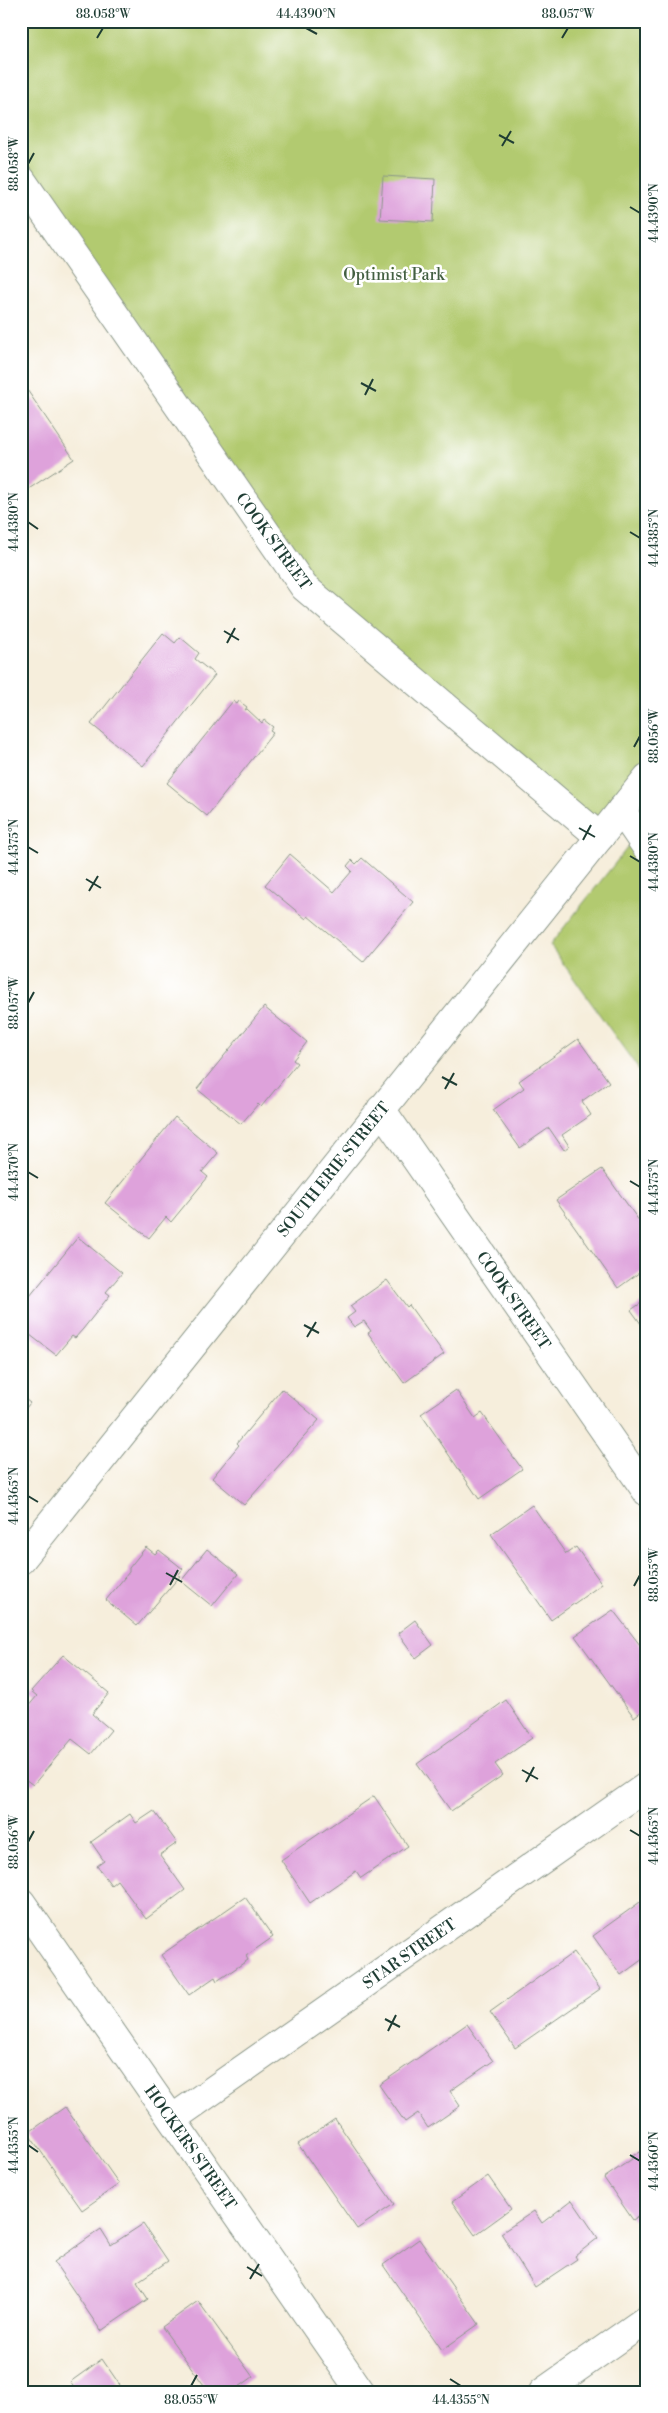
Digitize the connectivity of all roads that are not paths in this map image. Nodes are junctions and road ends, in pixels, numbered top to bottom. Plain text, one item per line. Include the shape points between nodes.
1 (21, 179) edge
2 (647, 778) edge
3 (621, 810) junction
4 (600, 837) junction
5 (647, 848) edge
6 (381, 1109) junction
7 (647, 1492) edge
8 (21, 1560) edge
9 (647, 1786) edge
10 (21, 1902) edge
11 (172, 2119) junction
12 (647, 2319) edge
13 (361, 2392) edge
14 (542, 2392) edge

1 - 4 street, COOK STREET via 304,587
2 - 3 street, SOUTH ERIE STREET
3 - 4 street, SOUTH ERIE STREET
3 - 5 street
4 - 6 street, SOUTH ERIE STREET
6 - 7 street, COOK STREET
6 - 8 street, SOUTH ERIE STREET
9 - 11 street, STAR STREET
10 - 11 street, HOCKERS STREET
11 - 13 street, HOCKERS STREET
12 - 14 street

